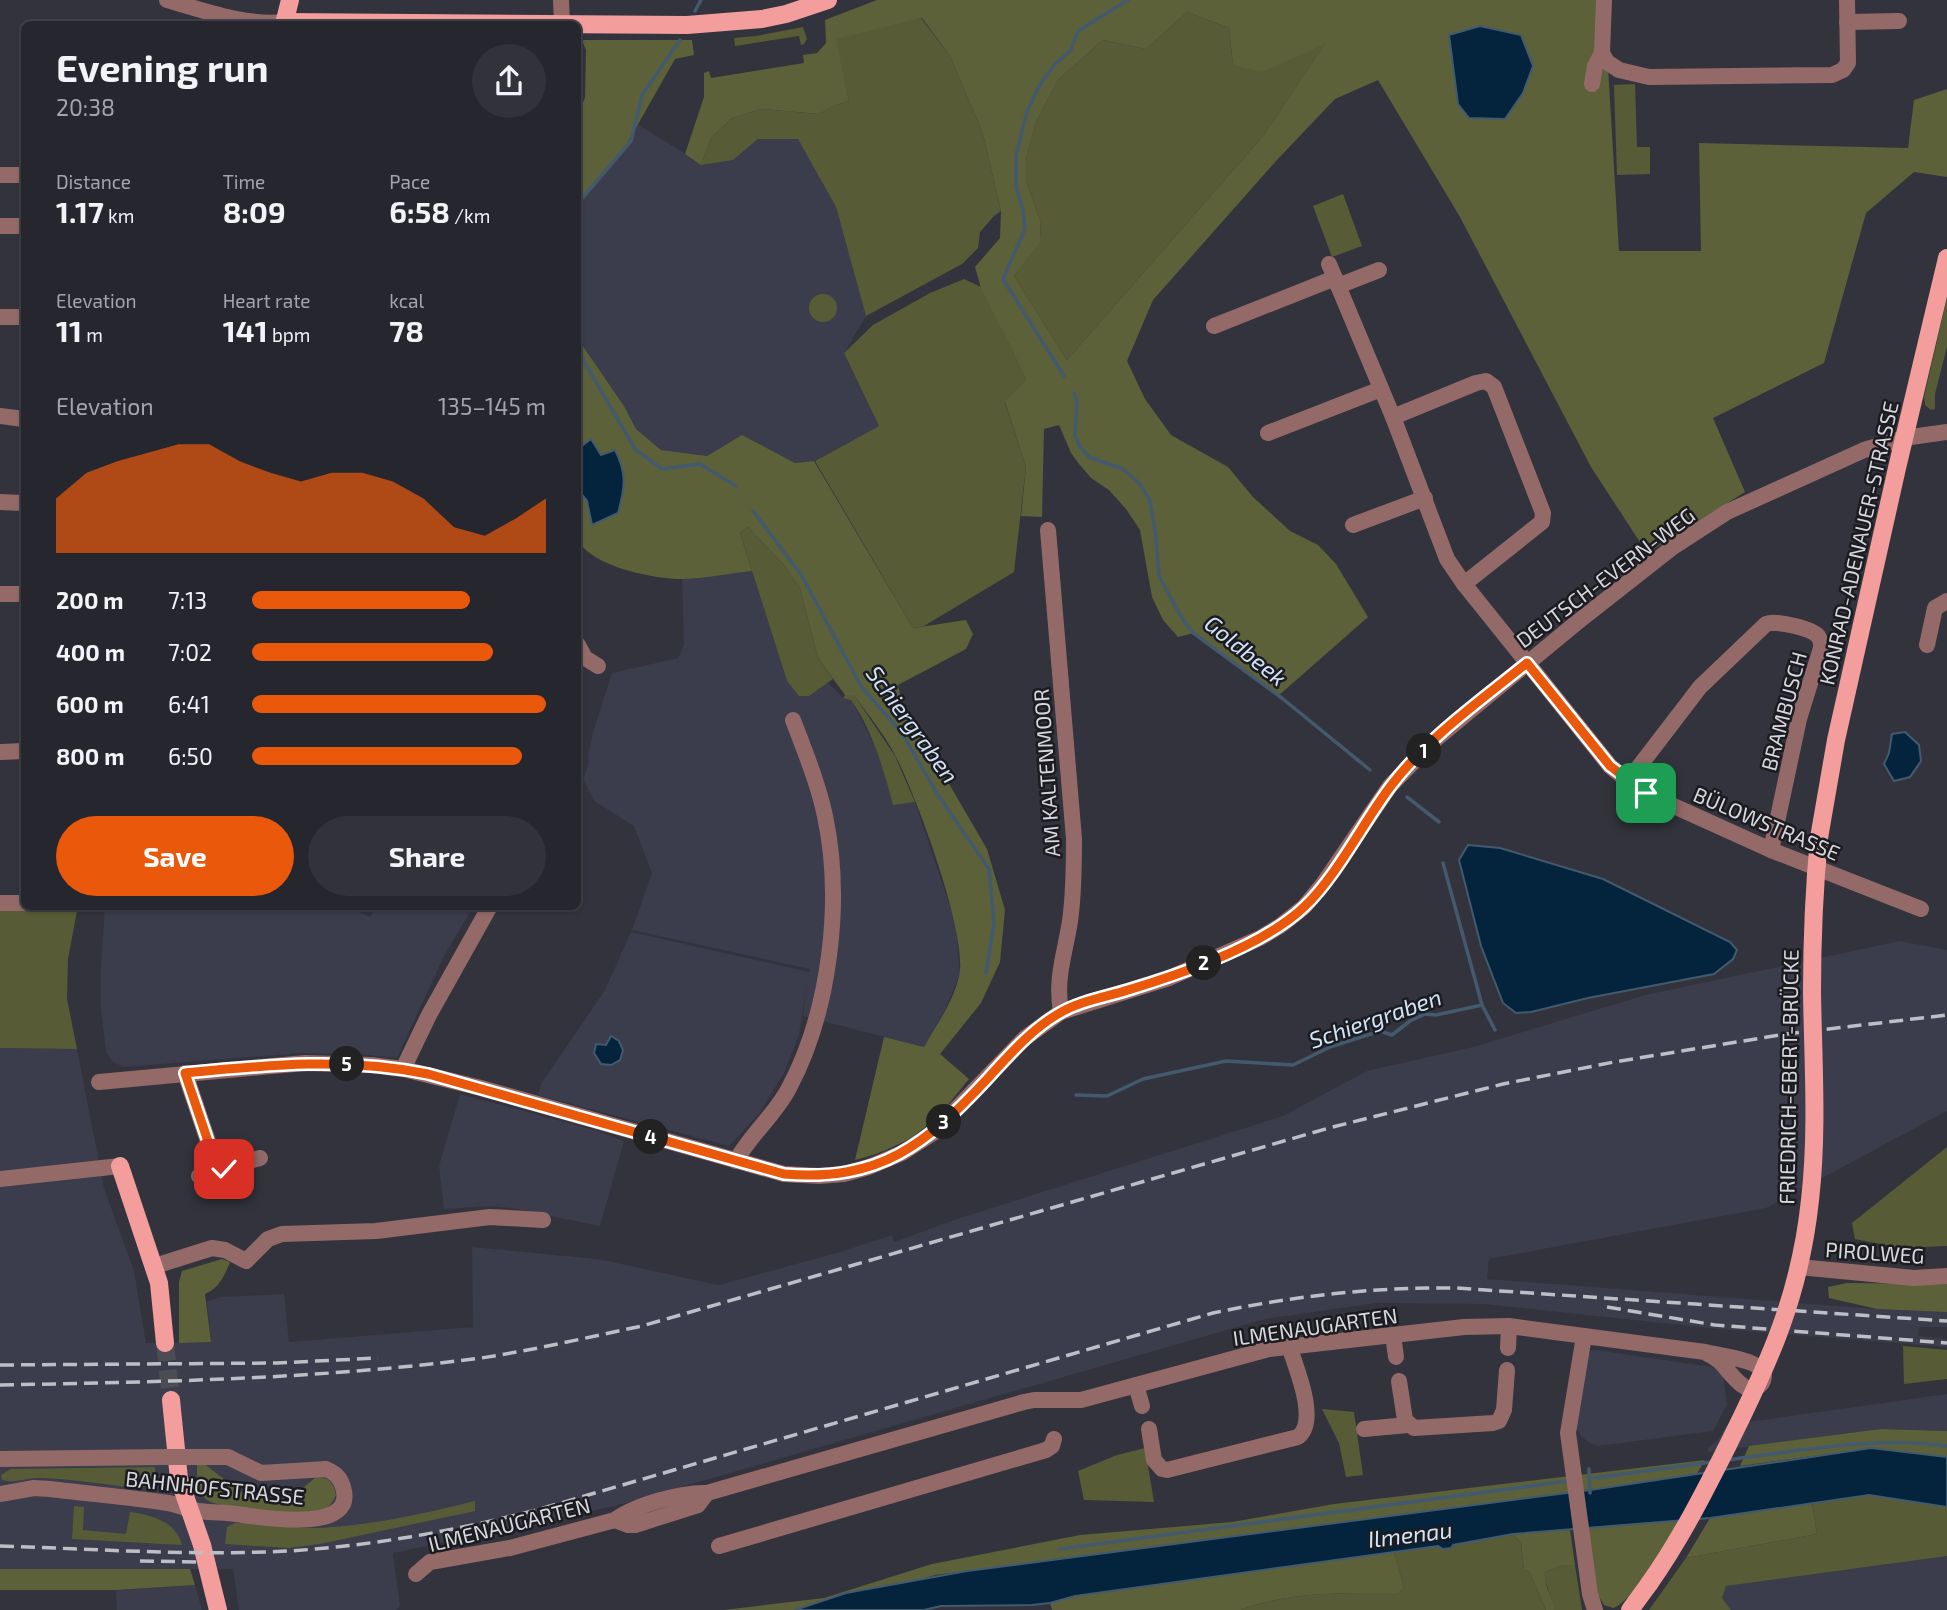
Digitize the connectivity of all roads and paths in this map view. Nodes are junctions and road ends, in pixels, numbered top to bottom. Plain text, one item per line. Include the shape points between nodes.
1 (167, 0) edge
2 (290, 0) edge
3 (561, 0) edge
4 (828, 0) edge
5 (1604, 0) edge
6 (1847, 0) edge
7 (243, 21) edge
8 (285, 21) edge
9 (562, 21) edge
10 (1899, 21) dead end
11 (1847, 22) junction
12 (581, 23) edge
13 (1602, 52) junction
14 (1592, 84) dead end
15 (0, 175) edge
16 (21, 175) edge
17 (0, 226) edge
18 (21, 226) edge
19 (1947, 258) edge
20 (1379, 270) dead end
21 (1334, 276) junction
22 (0, 317) edge
23 (21, 317) edge
24 (1214, 326) dead end
25 (1381, 389) junction
26 (0, 416) edge
27 (1393, 417) junction
28 (21, 419) edge
29 (1947, 432) edge
30 (1268, 433) dead end
31 (1904, 438) junction
32 (1424, 498) junction
33 (0, 502) edge
34 (21, 503) edge
35 (1353, 525) dead end
36 (1048, 530) dead end
37 (1464, 584) junction
38 (0, 594) edge
39 (21, 594) edge
40 (1947, 601) edge
41 (1927, 645) dead end
42 (581, 651) edge
43 (1527, 663) junction
44 (598, 666) dead end
45 (793, 720) dead end
46 (21, 751) edge
47 (0, 752) edge
48 (1628, 781) junction
49 (1819, 838) joint
50 (1771, 850) junction
51 (0, 903) edge
52 (21, 903) edge
53 (1921, 909) dead end
54 (487, 910) edge
55 (1061, 1012) junction
56 (403, 1069) junction
57 (185, 1073) junction
58 (99, 1082) dead end
59 (260, 1158) dead end
60 (736, 1161) junction
61 (120, 1166) joint
62 (218, 1171) junction
63 (199, 1177) dead end
64 (0, 1179) edge
65 (543, 1220) dead end
66 (155, 1266) junction
67 (1799, 1266) junction
68 (1947, 1276) edge
69 (1509, 1326) junction
70 (1393, 1335) junction
71 (1584, 1336) junction
72 (165, 1343) tunnel mouth
73 (1289, 1346) junction
74 (1508, 1348) dead end
75 (1705, 1352) dead end
76 (1396, 1357) dead end
77 (1507, 1370) dead end
78 (1399, 1381) dead end
79 (1136, 1385) junction
80 (171, 1400) tunnel mouth
81 (1142, 1406) dead end
82 (1408, 1425) junction
83 (1149, 1429) dead end
84 (1364, 1429) dead end
85 (1055, 1439) dead end
86 (0, 1459) edge
87 (0, 1494) edge
88 (190, 1510) junction
89 (719, 1546) dead end
90 (416, 1574) dead end
91 (1593, 1602) edge
92 (219, 1610) edge
93 (1630, 1610) edge

1 - 7 street
2 - 8 main road
3 - 9 street
4 - 12 main road via 740,22
5 - 13 street
6 - 11 street
10 - 11 street
11 - 13 street via 1848,62 1832,75 1649,77 1619,70
13 - 14 street
15 - 16 street
17 - 18 street
19 - 31 main road, KONRAD-ADENAUER-STRASSE
20 - 21 street
21 - 24 street
21 - 25 street, BÜLOWSTRASSE
22 - 23 street
25 - 27 street, BÜLOWSTRASSE
25 - 30 street
26 - 28 street
27 - 32 street, BÜLOWSTRASSE
27 - 37 street via 1476,383 1486,381 1494,387 1544,513 1542,522
29 - 31 street, DEUTSCH-EVERN-WEG
31 - 43 street, DEUTSCH-EVERN-WEG via 1833,463 1698,529
31 - 49 main road, KONRAD-ADENAUER-STRASSE via 1836,740
32 - 35 street
32 - 37 street, BÜLOWSTRASSE via 1447,559
33 - 34 street
36 - 55 street, AM KALTENMOOR via 1074,839 1070,920 1058,978
37 - 43 street, BÜLOWSTRASSE
38 - 39 street
40 - 41 street via 1935,608
42 - 44 street
43 - 48 street, BÜLOWSTRASSE via 1610,766
43 - 55 street, DEUTSCH-EVERN-WEG via 1402,773 1323,884 1280,926 1169,978
45 - 60 street via 825,817 832,875 831,937 809,1041 777,1107
46 - 47 street
48 - 50 street, BÜLOWSTRASSE
48 - 50 street, BRAMBUSCH via 1700,687 1766,624 1776,621 1813,632 1821,648 1799,719
49 - 67 main road, FRIEDRICH-EBERT-BRÜCKE, bridge via 1813,927 1813,1166
50 - 53 street, BÜLOWSTRASSE
51 - 52 street
54 - 56 street
55 - 60 street, DEUTSCH-EVERN-WEG via 1025,1038 933,1133 902,1153 844,1174 819,1176 784,1174
56 - 57 street, DEUTSCH-EVERN-WEG via 331,1063
56 - 60 street, DEUTSCH-EVERN-WEG
57 - 58 street, DEUTSCH-EVERN-WEG
57 - 62 street
59 - 62 street
61 - 64 street
61 - 66 main road
62 - 63 street
65 - 66 street via 490,1217 376,1231 282,1234 268,1239 246,1261 212,1248
66 - 72 main road
67 - 68 street, PIROLWEG via 1914,1278
67 - 93 main road, FRIEDRICH-EBERT-BRÜCKE, bridge via 1763,1374 1700,1501
69 - 70 street, ILMENAUGARTEN
69 - 71 street, ILMENAUGARTEN
69 - 74 street
70 - 73 street, ILMENAUGARTEN
70 - 76 street
71 - 75 street, ILMENAUGARTEN
71 - 91 street via 1568,1424
73 - 79 street, ILMENAUGARTEN
73 - 83 street via 1308,1420 1298,1437 1167,1470 1154,1460
77 - 82 street via 1499,1421 1427,1428
78 - 82 street
79 - 81 street
79 - 90 street, ILMENAUGARTEN via 1081,1400 1024,1402 707,1493 698,1505 635,1525 615,1520 510,1548 430,1562
80 - 88 main road via 179,1479
82 - 84 street
85 - 89 street via 1046,1450
86 - 88 street, BAHNHOFSTRASSE, bridge via 228,1457 261,1473 326,1469 340,1479 345,1493 331,1515 306,1520
87 - 88 street, BAHNHOFSTRASSE via 50,1489 170,1503
88 - 92 main road

